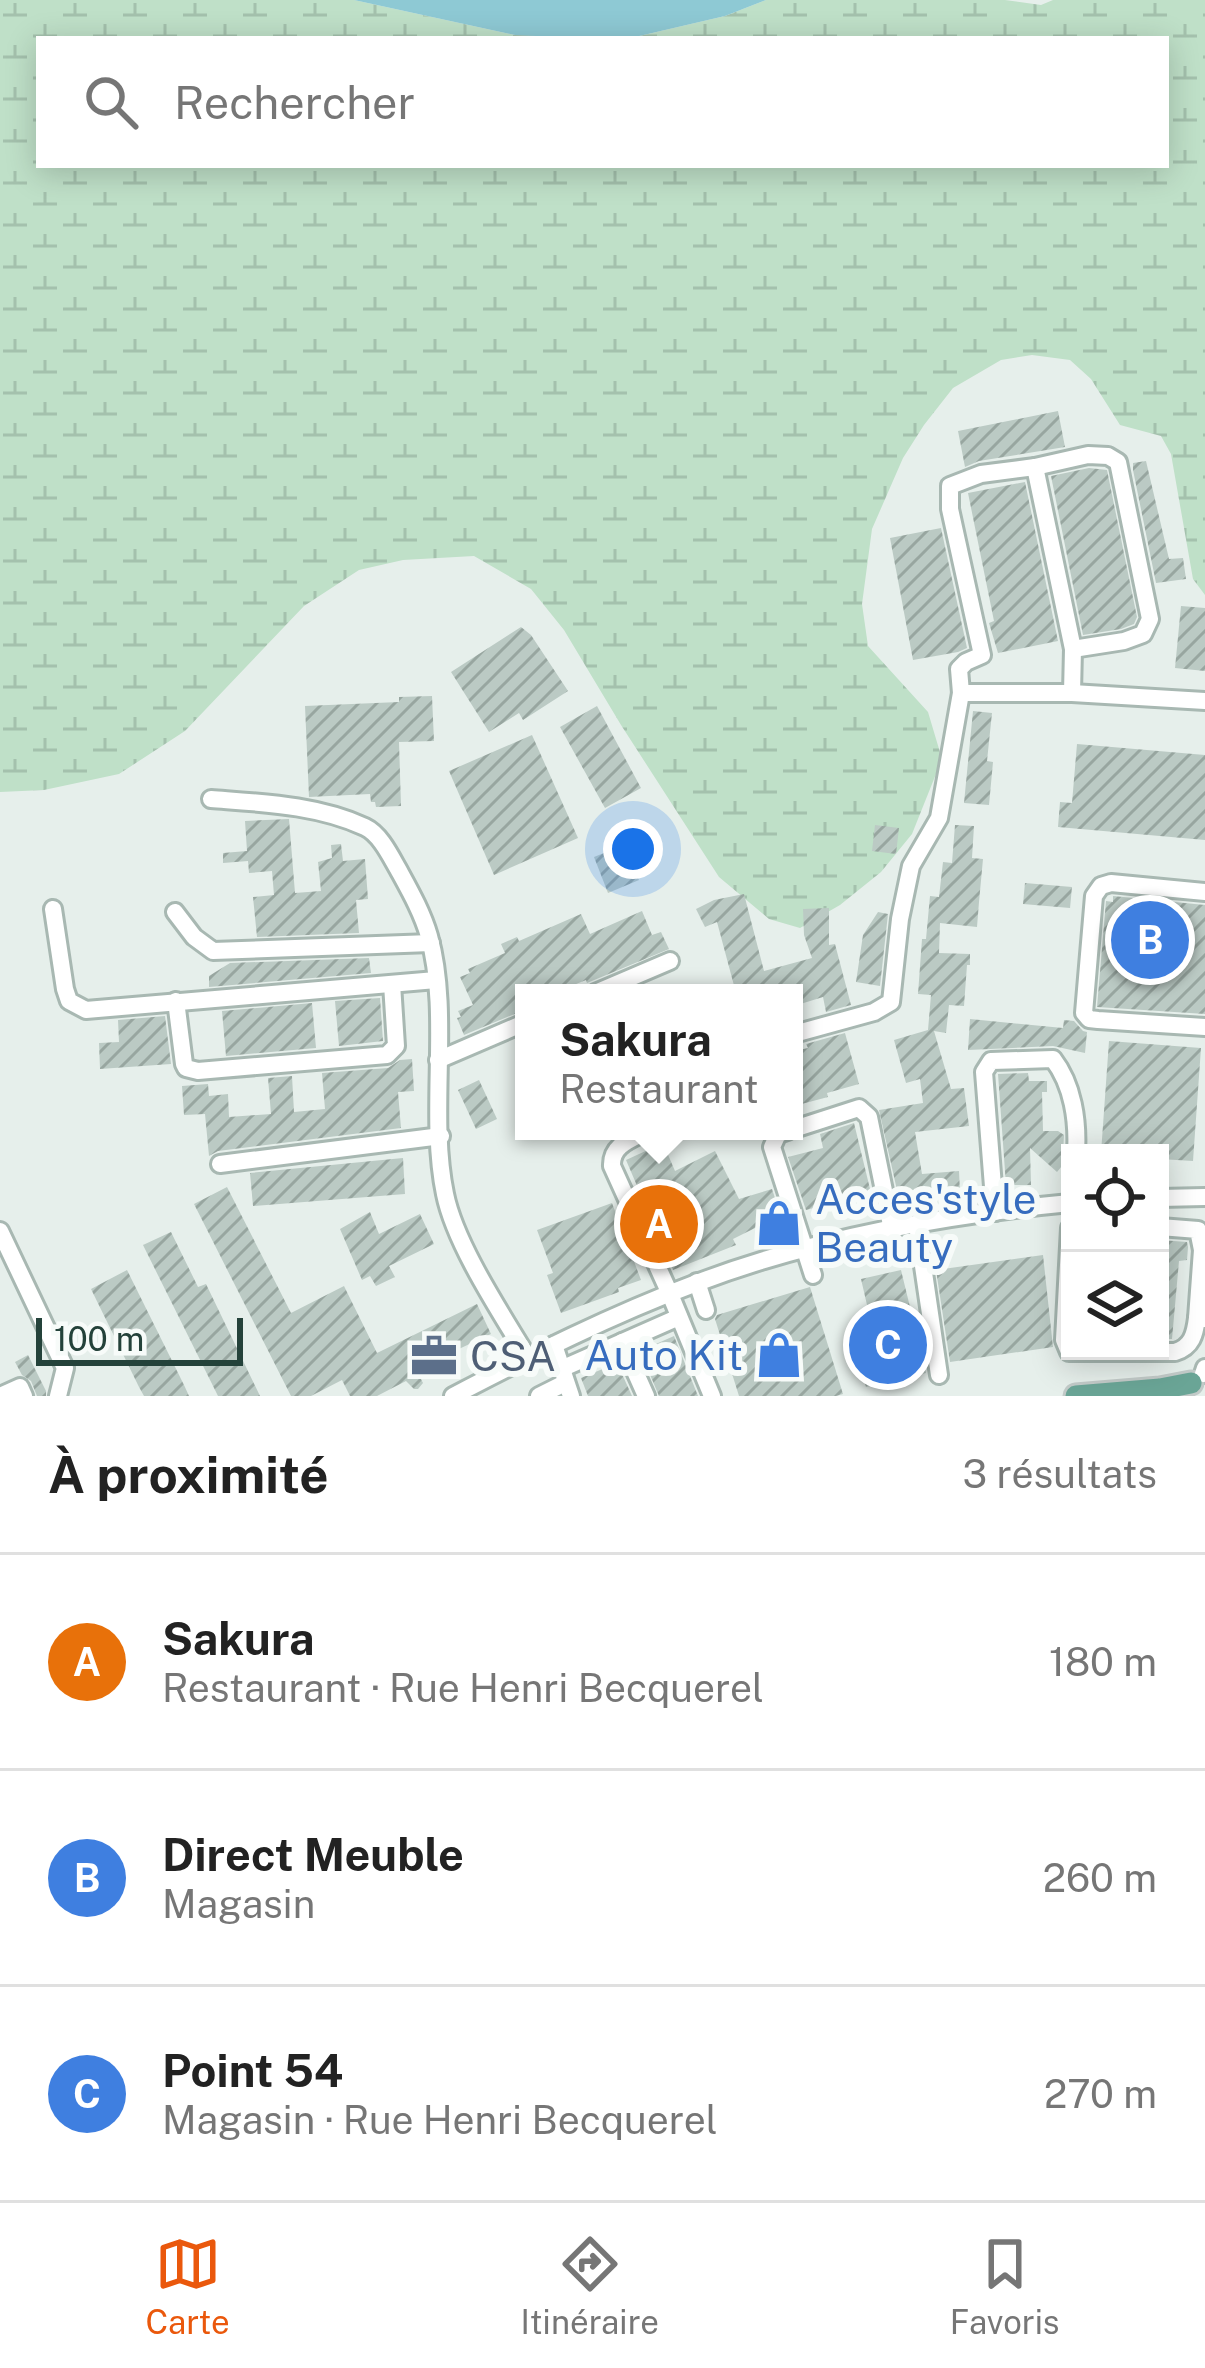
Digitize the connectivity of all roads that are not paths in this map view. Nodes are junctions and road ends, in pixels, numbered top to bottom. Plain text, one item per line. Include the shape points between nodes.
1 (1035, 466) junction
2 (1072, 649) junction
3 (961, 693) junction
4 (1072, 693) junction
5 (1205, 700) edge
6 (211, 799) dead end
7 (1205, 892) edge
8 (53, 910) dead end
9 (176, 912) dead end
10 (431, 943) junction
11 (670, 961) dead end
12 (436, 980) junction
13 (392, 984) junction
14 (616, 984) edge
15 (176, 1001) junction
16 (515, 1027) edge
17 (1205, 1027) edge
18 (803, 1032) edge
19 (437, 1060) junction
20 (803, 1126) edge
21 (441, 1136) junction
22 (629, 1140) edge
23 (775, 1140) edge
24 (1075, 1144) edge
25 (220, 1164) dead end
26 (1205, 1197) edge
27 (1169, 1198) edge
28 (1061, 1199) edge
29 (995, 1212) junction
30 (917, 1226) junction
31 (1169, 1228) edge
32 (892, 1230) junction
33 (0, 1231) edge
34 (804, 1248) junction
35 (1203, 1250) edge
36 (1069, 1252) edge
37 (813, 1274) dead end
38 (697, 1282) junction
39 (670, 1294) junction
40 (706, 1310) dead end
41 (679, 1317) junction
42 (1201, 1319) edge
43 (603, 1322) junction
44 (618, 1344) junction
45 (554, 1345) junction
46 (528, 1358) junction
47 (938, 1375) dead end
48 (1198, 1379) edge
49 (566, 1383) edge
50 (488, 1388) edge
51 (0, 1396) edge
52 (24, 1396) edge
53 (58, 1396) edge
54 (453, 1396) edge
55 (539, 1396) edge
56 (646, 1396) edge
57 (712, 1396) edge
58 (1076, 1396) edge

1 - 2 street
1 - 2 street via 1088,455 1118,463 1150,619 1143,634
1 - 3 street via 950,486 982,655 959,669
2 - 4 street
3 - 4 street
3 - 18 street via 939,818 911,866 891,1002
4 - 5 street
6 - 10 street via 280,804 370,829 417,903
7 - 17 street via 1101,886 1084,1013 1098,1021
8 - 15 street via 69,1001 86,1010
9 - 10 street via 213,951
10 - 12 street
11 - 14 street
12 - 13 street
12 - 19 street
13 - 15 street
13 - 15 street via 396,1046 387,1055 198,1071 184,1064
16 - 19 street
19 - 21 street
20 - 32 street via 859,1108 869,1118
21 - 25 street
21 - 46 street via 445,1195
22 - 39 street via 612,1166
23 - 34 street
24 - 29 street via 1072,1103 1053,1059 991,1061 984,1072
26 - 27 street
28 - 29 street
29 - 30 street
30 - 32 street
30 - 47 street
31 - 35 street via 1198,1230
32 - 34 street
33 - 53 street via 65,1368
34 - 37 street
34 - 38 street
35 - 42 street
36 - 42 street via 1069,1352 1183,1350
38 - 39 street
38 - 40 street
39 - 41 street
39 - 43 street
41 - 44 street
41 - 57 street
43 - 44 street
43 - 45 street
44 - 49 street
44 - 56 street
45 - 46 street
45 - 49 street
46 - 50 street
48 - 58 main road
49 - 55 street
50 - 54 street
51 - 52 street via 20,1387

